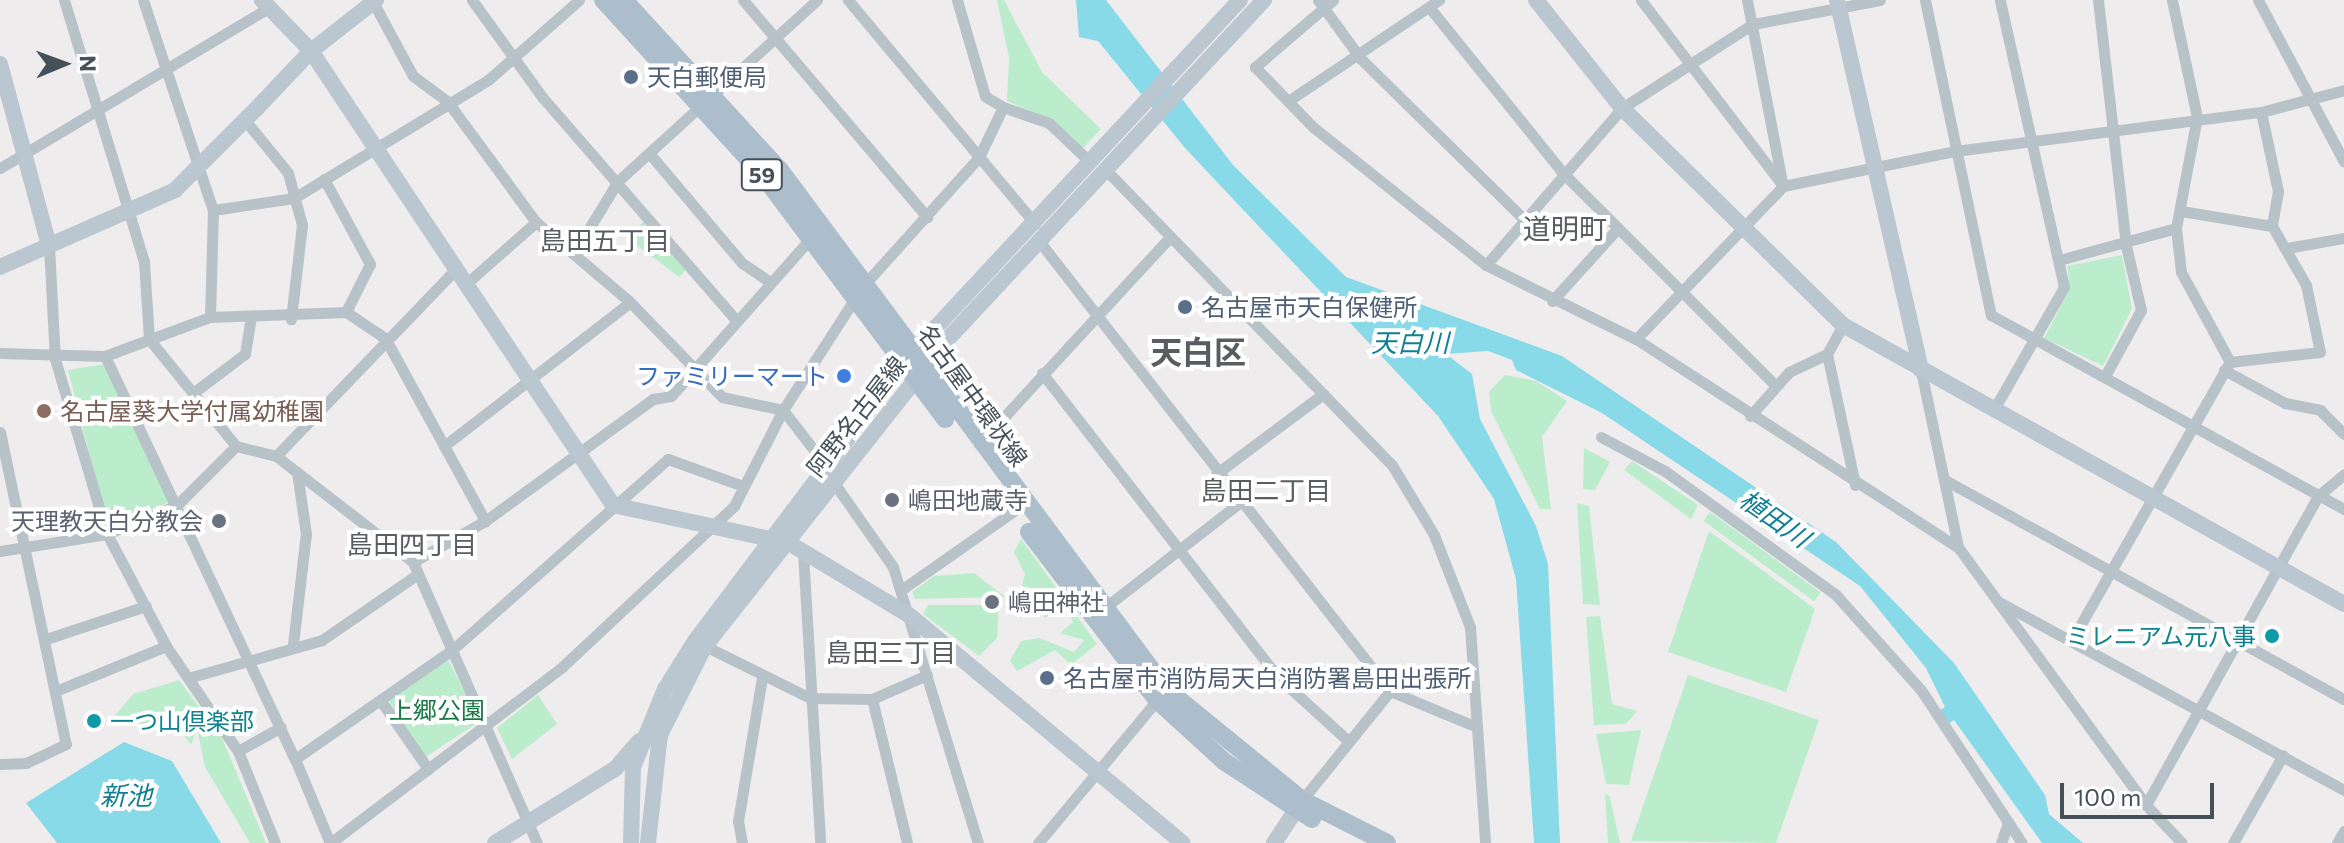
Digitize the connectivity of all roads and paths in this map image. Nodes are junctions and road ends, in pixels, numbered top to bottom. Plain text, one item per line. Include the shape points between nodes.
1 (64, 0) edge
2 (143, 0) edge
3 (472, 0) edge
4 (579, 0) edge
5 (603, 0) edge
6 (624, 0) edge
7 (743, 0) edge
8 (817, 0) edge
9 (848, 0) edge
10 (957, 0) edge
11 (1240, 0) edge
12 (1264, 0) edge
13 (1536, 0) edge
14 (1747, 0) edge
15 (1880, 0) edge
16 (1925, 0) edge
17 (2000, 0) edge
18 (2098, 0) edge
19 (2172, 0) edge
20 (2258, 0) edge
21 (374, 1) edge
22 (1644, 1) edge
23 (1325, 2) edge
24 (265, 4) edge
25 (1434, 4) edge
26 (1838, 4) edge
27 (1753, 24) junction
28 (775, 35) junction
29 (311, 51) junction
30 (515, 59) junction
31 (1361, 59) junction
32 (0, 64) edge
33 (1691, 64) junction
34 (165, 66) junction
35 (2344, 90) edge
36 (2309, 99) junction
37 (708, 100) junction
38 (447, 101) junction
39 (1288, 101) junction
40 (1003, 107) junction
41 (1622, 108) junction
42 (96, 109) junction
43 (2261, 112) junction
44 (2197, 117) junction
45 (245, 120) junction
46 (2115, 128) junction
47 (1127, 135) junction
48 (2031, 140) junction
49 (378, 142) junction
50 (1955, 151) junction
51 (649, 153) junction
52 (23, 154) junction
53 (979, 157) junction
54 (2344, 162) edge
55 (198, 163) junction
56 (1098, 165) junction
57 (1876, 167) junction
58 (0, 168) edge
59 (1562, 172) junction
60 (324, 179) junction
61 (618, 181) junction
62 (1783, 186) junction
63 (294, 198) junction
64 (125, 210) junction
65 (213, 210) junction
66 (2181, 211) junction
67 (927, 217) junction
68 (1525, 220) junction
69 (536, 222) junction
70 (2272, 226) junction
71 (2176, 228) junction
72 (1617, 229) junction
73 (1741, 231) junction
74 (1037, 232) junction
75 (2344, 238) edge
76 (809, 240) junction
77 (1167, 240) junction
78 (49, 246) junction
79 (2126, 246) junction
80 (2287, 248) junction
81 (574, 253) junction
82 (2059, 260) junction
83 (1486, 265) junction
84 (0, 267) edge
85 (456, 269) junction
86 (770, 282) junction
87 (467, 283) junction
88 (858, 293) junction
89 (1680, 293) junction
90 (1552, 301) junction
91 (630, 302) junction
92 (346, 312) junction
93 (210, 317) junction
94 (251, 318) junction
95 (1096, 318) junction
96 (291, 319) junction
97 (736, 320) junction
98 (1843, 325) junction
99 (385, 338) junction
100 (149, 339) junction
101 (1636, 339) junction
102 (2035, 340) junction
103 (0, 353) edge
104 (1827, 354) junction
105 (105, 356) junction
106 (55, 359) junction
107 (913, 366) junction
108 (2227, 366) junction
109 (697, 370) junction
110 (1921, 371) junction
111 (1042, 373) junction
112 (2105, 376) junction
113 (532, 384) junction
114 (1774, 384) junction
115 (193, 393) junction
116 (1323, 394) junction
117 (783, 410) junction
118 (1993, 411) junction
119 (1750, 416) junction
120 (2194, 427) junction
121 (0, 432) edge
122 (2344, 434) edge
123 (1601, 437) dead end
124 (979, 445) junction
125 (236, 446) junction
126 (444, 446) junction
127 (576, 454) junction
128 (276, 456) junction
129 (827, 467) junction
130 (297, 472) junction
131 (1216, 474) junction
132 (2344, 474) edge
133 (1945, 480) junction
134 (834, 483) junction
135 (1855, 485) junction
136 (743, 486) junction
137 (2318, 496) junction
138 (2155, 500) junction
139 (1238, 504) junction
140 (177, 505) junction
141 (613, 505) junction
142 (2344, 509) edge
143 (1014, 511) junction
144 (485, 521) junction
145 (714, 525) junction
146 (107, 534) junction
147 (771, 542) junction
148 (789, 543) junction
149 (30, 547) junction
150 (1958, 547) junction
151 (0, 551) edge
152 (803, 553) junction
153 (1176, 553) junction
154 (413, 562) junction
155 (2278, 568) junction
156 (2112, 572) junction
157 (418, 574) junction
158 (901, 590) junction
159 (1997, 601) junction
160 (2344, 604) edge
161 (146, 606) junction
162 (1103, 610) junction
163 (909, 615) junction
164 (49, 638) junction
165 (2073, 638) junction
166 (2238, 641) junction
167 (293, 644) junction
168 (166, 646) junction
169 (705, 646) junction
170 (452, 650) junction
171 (247, 660) junction
172 (927, 675) junction
173 (762, 677) junction
174 (188, 678) junction
175 (58, 690) junction
176 (1390, 691) junction
177 (810, 698) junction
178 (872, 699) junction
179 (2344, 699) edge
180 (1157, 700) junction
181 (381, 701) junction
182 (2200, 708) junction
183 (490, 724) junction
184 (281, 727) junction
185 (1477, 727) junction
186 (645, 733) junction
187 (1345, 738) junction
188 (238, 751) junction
189 (2283, 755) junction
190 (295, 759) junction
191 (0, 764) edge
192 (633, 767) junction
193 (428, 769) junction
194 (615, 769) junction
195 (1097, 769) junction
196 (652, 775) junction
197 (2344, 790) edge
198 (1298, 804) junction
199 (2146, 805) junction
200 (531, 821) junction
201 (2008, 823) junction
202 (2344, 831) edge
203 (1046, 841) edge
204 (332, 842) edge
205 (275, 843) edge
206 (495, 843) edge
207 (537, 843) edge
208 (631, 843) edge
209 (648, 843) edge
210 (742, 843) edge
211 (820, 843) edge
212 (907, 843) edge
213 (978, 843) edge
214 (1183, 843) edge
215 (1274, 843) edge
216 (1357, 843) edge
217 (1387, 843) edge
218 (1485, 843) edge
219 (2001, 843) edge
220 (2022, 843) edge
221 (2182, 843) edge
222 (2233, 843) edge
223 (2337, 843) edge

1 - 42 street
2 - 34 street
3 - 30 street
4 - 30 street
5 - 37 main road, 名古屋中環状線 / 59
6 - 37 main road, 名古屋中環状線 / 59
7 - 28 street
8 - 28 street
9 - 53 street
10 - 40 street via 985,96
11 - 47 street, 阿野名古屋線
12 - 47 street, 阿野名古屋線
13 - 41 street
14 - 27 street
15 - 26 street
16 - 50 street
17 - 48 street
18 - 46 street
19 - 44 street
20 - 36 street
21 - 29 street
21 - 38 street via 413,76
22 - 33 street
23 - 31 street
23 - 39 street via 1255,67
24 - 29 street
24 - 34 street
25 - 31 street
25 - 59 street
26 - 27 street
26 - 57 street
27 - 33 street
27 - 62 street
28 - 37 street
28 - 67 street
29 - 45 street
29 - 49 street
30 - 38 street
30 - 61 street
31 - 39 street
31 - 68 street
32 - 52 street
33 - 41 street
33 - 62 street
34 - 42 street
34 - 55 street
35 - 36 street
36 - 43 street
36 - 54 street
37 - 51 street
37 - 76 main road, 名古屋中環状線 / 59
37 - 88 main road, 名古屋中環状線 / 59 via 780,170
38 - 49 street
38 - 69 street
39 - 83 street
40 - 53 street
40 - 56 street via 1049,123
41 - 59 street
41 - 73 street
42 - 52 street
42 - 64 street
43 - 44 street
43 - 70 street via 2278,191
44 - 46 street
44 - 66 street
45 - 55 street
45 - 63 street via 288,173
46 - 48 street
46 - 79 street
47 - 56 street, 阿野名古屋線
48 - 50 street
48 - 82 street
49 - 60 street
49 - 85 street
50 - 57 street
50 - 102 street via 1991,315
51 - 61 street
51 - 86 street via 742,263
52 - 58 street
52 - 78 street
53 - 67 street
53 - 74 street
55 - 64 street via 175,190
55 - 65 street
56 - 74 street, 阿野名古屋線
56 - 77 street
57 - 62 street
57 - 110 street
59 - 68 street
59 - 72 street
60 - 63 street
60 - 92 street via 370,264
61 - 81 street
61 - 97 street
62 - 73 street
63 - 65 street
63 - 96 street via 302,225
64 - 78 street
64 - 100 street via 144,262
65 - 93 street
66 - 70 street
66 - 71 street
67 - 88 street
68 - 83 street
69 - 81 street
69 - 87 street
70 - 80 street
71 - 79 street
71 - 108 street via 2181,272
72 - 89 street
72 - 90 street
73 - 89 street
73 - 98 street
74 - 95 street
74 - 107 street, 阿野名古屋線
75 - 80 street
76 - 86 street
76 - 88 main road, 名古屋中環状線 / 59
77 - 95 street
77 - 116 street
78 - 84 street
78 - 106 street
79 - 82 street
79 - 112 street via 2141,310
80 - 108 street via 2306,285 2320,352
81 - 91 street
82 - 102 street via 2064,287
83 - 90 street
85 - 87 street
85 - 99 street
86 - 97 street
87 - 113 street
88 - 107 main road, 名古屋中環状線 / 59
88 - 117 street
89 - 101 street
89 - 114 street
90 - 101 street
91 - 109 street
91 - 113 street
92 - 96 street
92 - 99 street
93 - 94 street
93 - 100 street
94 - 96 street
94 - 115 street via 245,354
95 - 111 street
95 - 131 street
97 - 109 street
98 - 104 street
98 - 110 street
99 - 126 street
99 - 128 street
100 - 105 street
100 - 115 street
101 - 119 street
102 - 112 street
102 - 118 street
103 - 106 street
104 - 114 street
104 - 135 street
105 - 106 street
105 - 140 street
106 - 146 street
107 - 124 main road, 名古屋中環状線 / 59
107 - 129 street, 阿野名古屋線
107 - 134 street, 阿野名古屋線
107 - 143 main road, 名古屋中環状線 / 59
108 - 120 street
108 - 122 street via 2285,403 2320,410
109 - 117 street via 722,397
109 - 127 street via 671,396 653,399
110 - 118 street
110 - 133 street
111 - 124 street
111 - 153 street
112 - 120 street
113 - 126 street
113 - 127 street
114 - 119 street
115 - 125 street
116 - 131 street
116 - 185 street via 1392,465 1434,535 1470,627
117 - 129 street
117 - 136 street
118 - 138 street
119 - 135 street
120 - 137 street
120 - 138 street
121 - 149 street
123 - 201 street via 1691,488 1836,595 1921,690
124 - 162 main road, 名古屋中環状線 / 59
125 - 128 street
125 - 140 street
126 - 144 street
127 - 141 street
127 - 144 street
128 - 130 street
129 - 147 street, 阿野名古屋線
130 - 154 street
130 - 167 street via 306,534
131 - 139 street
132 - 137 street
133 - 150 street
133 - 156 street
134 - 148 street, 阿野名古屋線
134 - 158 street via 893,567
135 - 150 street
136 - 141 street via 668,459
136 - 145 street
137 - 142 street
137 - 155 street
138 - 155 street
138 - 156 street
139 - 153 street
139 - 176 street
140 - 146 street
140 - 171 street
141 - 145 street
141 - 170 street
143 - 158 street
143 - 180 main road, 名古屋中環状線 / 59
144 - 154 street
145 - 147 street
145 - 183 street
146 - 149 street
146 - 161 street
147 - 148 street
147 - 186 street, 阿野名古屋線 via 695,641
148 - 152 street
148 - 169 street, 阿野名古屋線
149 - 151 street
149 - 164 street
150 - 159 street
152 - 163 street
152 - 177 street
153 - 162 street
153 - 187 street via 1279,678
154 - 157 street
155 - 160 street
155 - 166 street
156 - 165 street
156 - 166 street
157 - 167 street via 322,640
157 - 170 street
158 - 163 street
159 - 165 street
159 - 199 street
161 - 164 street
161 - 168 street
162 - 198 main road, 名古屋中環状線 / 59 via 1166,689
163 - 172 street
163 - 195 street
164 - 175 street
165 - 182 street
166 - 179 street
166 - 182 street
167 - 171 street
168 - 174 street
168 - 175 street
169 - 173 street
169 - 196 street, 阿野名古屋線 via 674,700
170 - 181 street
170 - 183 street
171 - 174 street
171 - 184 street
172 - 178 street
172 - 213 street
173 - 177 street
173 - 210 street via 738,821
174 - 188 street
175 - 191 street via 66,744 26,763
176 - 185 street
176 - 187 street
177 - 178 street
177 - 211 street
178 - 212 street
180 - 195 street
180 - 198 main road, 名古屋中環状線 / 59 via 1225,762
181 - 190 street
181 - 193 street
182 - 189 street
182 - 199 street
183 - 193 street
183 - 200 street
184 - 188 street
184 - 190 street
185 - 218 street
186 - 192 street, 阿野名古屋線
186 - 194 street, 阿野名古屋線
187 - 198 street
188 - 205 street
189 - 197 street
189 - 222 street
190 - 204 street
192 - 194 street, 阿野名古屋線
192 - 196 street, 阿野名古屋線
192 - 208 street
193 - 204 street
194 - 200 street, 阿野名古屋線
195 - 203 street
195 - 214 street
196 - 209 street
198 - 215 street
198 - 216 main road, 名古屋中環状線 / 59
198 - 217 main road, 名古屋中環状線 / 59
199 - 221 street
200 - 206 street, 阿野名古屋線
200 - 207 street
201 - 219 street
201 - 220 street
202 - 223 street

